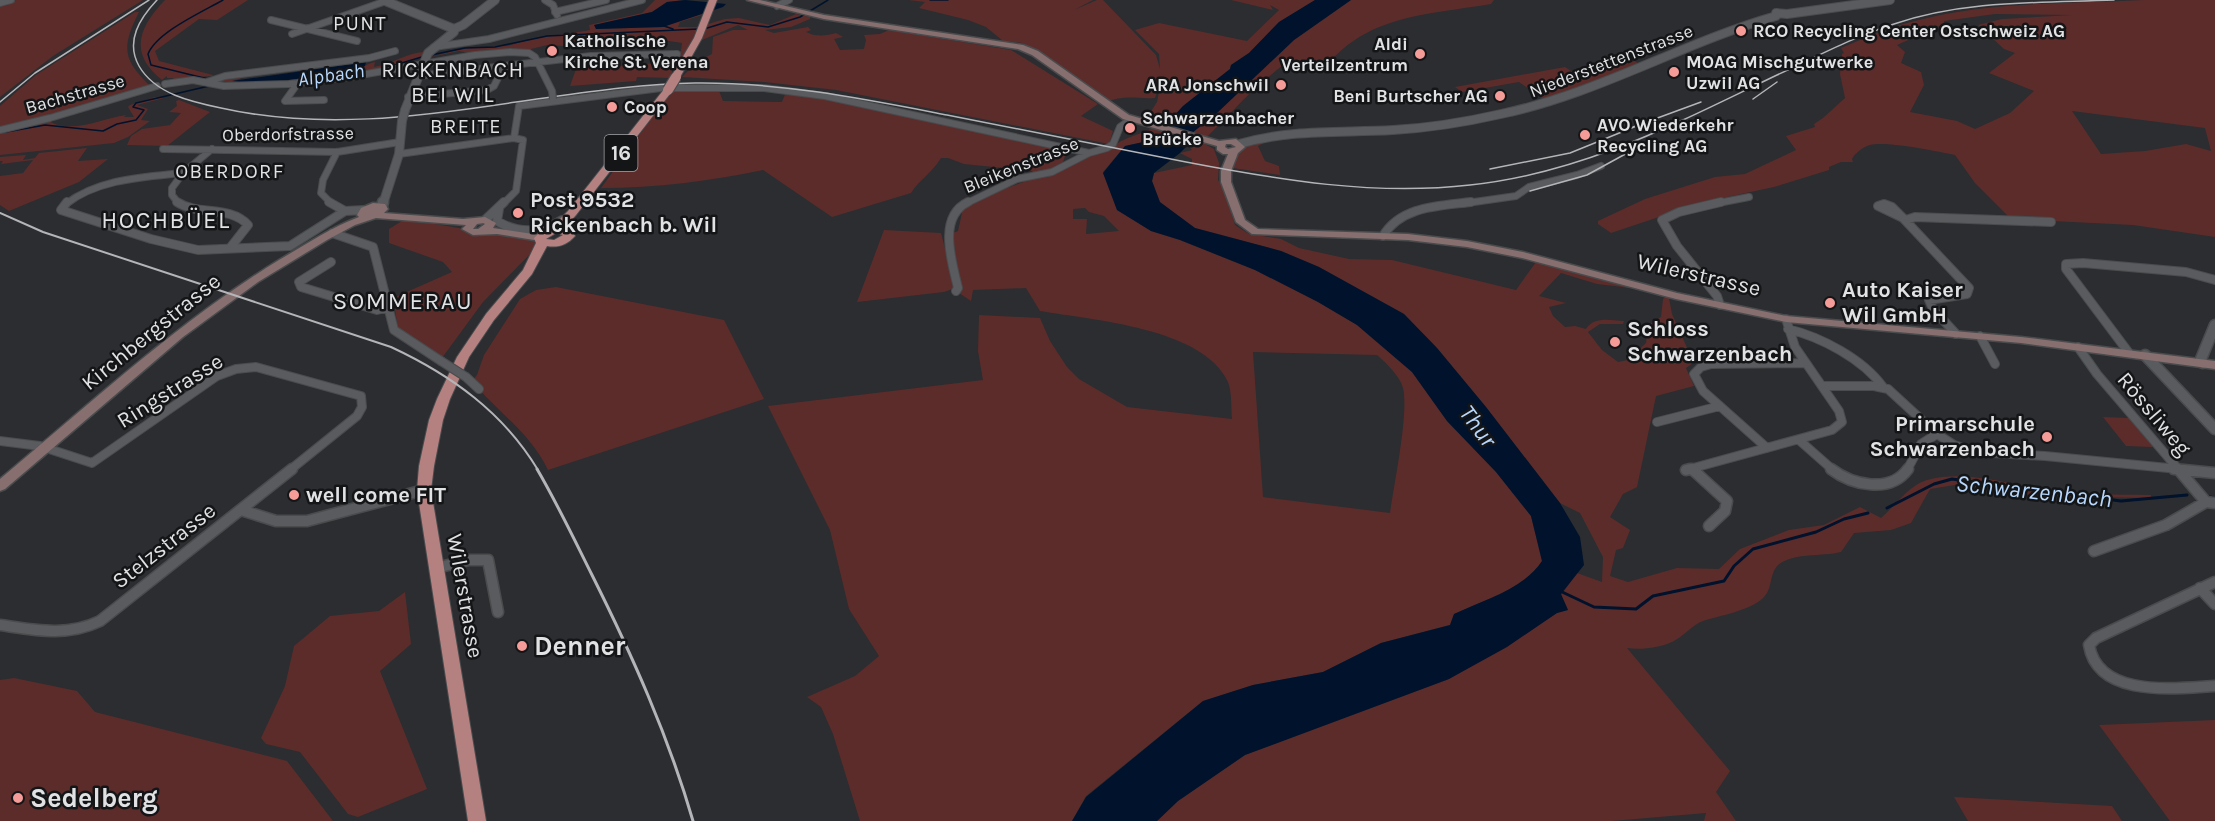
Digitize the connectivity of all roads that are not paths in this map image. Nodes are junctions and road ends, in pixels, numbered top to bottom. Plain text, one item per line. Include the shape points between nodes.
1 (12, 0) edge
2 (384, 0) edge
3 (495, 0) edge
4 (545, 0) edge
5 (606, 0) edge
6 (642, 0) edge
7 (713, 0) edge
8 (751, 0) edge
9 (789, 0) edge
10 (1890, 0) edge
11 (595, 1) edge
12 (0, 3) edge
13 (777, 6) junction
14 (555, 12) junction
15 (271, 20) dead end
16 (561, 20) junction
17 (310, 28) junction
18 (454, 28) junction
19 (292, 34) dead end
20 (357, 40) dead end
21 (434, 47) junction
22 (395, 51) dead end
23 (677, 54) dead end
24 (426, 58) junction
25 (537, 62) junction
26 (503, 68) junction
27 (418, 76) junction
28 (214, 83) junction
29 (298, 83) junction
30 (165, 84) dead end
31 (157, 86) dead end
32 (408, 97) junction
33 (324, 100) dead end
34 (553, 101) junction
35 (1131, 119) junction
36 (0, 130) edge
37 (514, 138) junction
38 (400, 142) junction
39 (163, 148) dead end
40 (1230, 148) junction
41 (212, 149) junction
42 (337, 152) junction
43 (1089, 153) junction
44 (399, 154) junction
45 (1601, 166) dead end
46 (182, 174) junction
47 (1749, 197) dead end
48 (498, 208) junction
49 (345, 211) junction
50 (373, 211) junction
51 (572, 213) junction
52 (423, 218) junction
53 (485, 221) junction
54 (2051, 222) dead end
55 (467, 229) junction
56 (337, 230) junction
57 (480, 232) junction
58 (550, 235) junction
59 (1383, 236) junction
60 (561, 243) junction
61 (230, 248) junction
62 (331, 262) dead end
63 (532, 264) junction
64 (2066, 269) joint
65 (2215, 280) edge
66 (956, 291) dead end
67 (1720, 305) junction
68 (389, 307) junction
69 (1787, 324) junction
70 (2215, 325) edge
71 (1956, 333) junction
72 (1980, 336) junction
73 (2078, 347) junction
74 (2129, 353) junction
75 (2145, 355) junction
76 (1806, 363) junction
77 (1995, 364) dead end
78 (2209, 364) edge
79 (1822, 386) junction
80 (1883, 387) junction
81 (478, 389) dead end
82 (1720, 406) junction
83 (1657, 422) dead end
84 (2215, 429) edge
85 (1937, 434) junction
86 (1799, 440) junction
87 (0, 441) edge
88 (45, 448) junction
89 (1767, 448) junction
90 (2179, 471) junction
91 (2215, 473) edge
92 (0, 486) edge
93 (424, 490) junction
94 (2210, 503) edge
95 (241, 510) junction
96 (1709, 526) dead end
97 (2094, 551) dead end
98 (436, 568) junction
99 (2215, 582) edge
100 (2200, 588) junction
101 (2215, 604) edge
102 (498, 612) dead end
103 (0, 625) edge
104 (2215, 686) edge
105 (477, 821) edge

1 - 12 street
2 - 17 street
2 - 18 street
3 - 18 street
4 - 14 street
5 - 11 street
6 - 16 street
7 - 51 main road, Wilerstrasse / 16, bridge via 698,38 668,90
8 - 13 main road
9 - 13 street
10 - 40 street, Niederstettenstrasse via 1787,14 1788,18 1776,16 1743,25 1533,108 1412,129 1284,132
11 - 14 street
13 - 35 main road via 824,17 1020,46
14 - 16 street
15 - 17 street
16 - 21 street via 489,39
17 - 19 street
17 - 20 street
18 - 21 street
21 - 24 street
22 - 28 street
23 - 25 street
24 - 25 street via 510,52 529,53
24 - 27 street
24 - 29 street via 349,77
25 - 26 street
25 - 34 street, bridge
26 - 27 street
26 - 32 street via 494,86 487,90
27 - 32 street
28 - 29 street
28 - 30 street via 189,80
29 - 33 street via 285,101
31 - 36 street, Bachstrasse
32 - 38 street, bridge
34 - 37 street via 519,106
34 - 43 street via 674,87 780,89
35 - 40 main road
35 - 43 street, Bleikenstrasse via 1118,130 1113,144
37 - 44 street
37 - 48 street via 523,140 517,186
38 - 42 street, Oberdorfstrasse
38 - 44 street
39 - 41 street
40 - 59 main road, Wilerstrasse via 1225,176 1241,222 1251,230
41 - 42 street, Oberdorfstrasse
41 - 46 street
42 - 49 street via 321,193
43 - 66 street, Bleikenstrasse via 1052,172 1017,179 960,206 948,241
44 - 50 street via 385,192
45 - 59 street via 1529,187 1516,196 1408,213 1390,224
46 - 61 street via 171,190 178,204 246,221 247,230
46 - 61 street via 104,183 63,205 61,210 188,249
47 - 67 street via 1669,215 1662,220
48 - 51 street via 497,221 528,230 552,227
48 - 53 street
49 - 50 street
49 - 61 street via 290,246
50 - 52 main road
50 - 56 main road, Kirchbergstrasse
51 - 58 main road, Wilerstrasse / 16 via 573,217
52 - 53 main road
52 - 55 main road
53 - 55 main road via 470,223
53 - 57 main road via 489,228
53 - 58 main road
54 - 71 street via 1905,219 1969,288 1967,294 1929,300
55 - 57 main road
56 - 68 street via 374,247
56 - 88 main road, Kirchbergstrasse via 227,296 157,350
57 - 58 main road
58 - 60 main road
58 - 60 main road via 569,236
58 - 63 main road, Wilerstrasse / 16
59 - 67 main road, Wilerstrasse via 1497,249
60 - 63 main road, Wilerstrasse / 16
62 - 68 street via 304,277 299,282 301,287 377,310
63 - 93 main road, Wilerstrasse / 16 via 475,337 446,387 427,452
64 - 65 street via 2068,263 2083,263 2186,272
64 - 74 street
67 - 69 main road, Wilerstrasse
68 - 81 street, bridge via 394,330
69 - 71 main road, Wilerstrasse
69 - 76 street
69 - 80 street via 1868,369
70 - 78 street via 2202,359
71 - 72 main road, Wilerstrasse
72 - 73 main road, Wilerstrasse
72 - 77 street
73 - 74 main road, Wilerstrasse
73 - 90 street, Rössliweg
74 - 75 main road, Wilerstrasse
75 - 78 main road, Wilerstrasse
75 - 84 street
76 - 79 street
76 - 82 street via 1701,367 1694,374 1695,380
79 - 80 street
79 - 86 street via 1842,422 1832,430
80 - 85 street
82 - 83 street
82 - 89 street
85 - 86 street via 1919,445 1903,475 1884,483 1847,480
85 - 90 street via 1953,445 1975,452
86 - 89 street
87 - 88 street
88 - 92 main road, Kirchbergstrasse
88 - 95 street, Ringstrasse via 92,463 218,376 245,367 361,396 364,406 351,422
89 - 96 street via 1689,470 1727,501 1725,512
90 - 91 street
90 - 94 street, Rössliweg
93 - 95 street, Stelzstrasse via 307,521 276,521
93 - 98 main road, Wilerstrasse / 16
94 - 97 street via 2157,531
95 - 103 street, Stelzstrasse via 89,628 66,633
98 - 102 street via 488,560
98 - 105 main road, Wilerstrasse / 16
99 - 100 street
100 - 101 street
100 - 104 street via 2096,638 2090,651 2100,667 2125,684 2140,688

